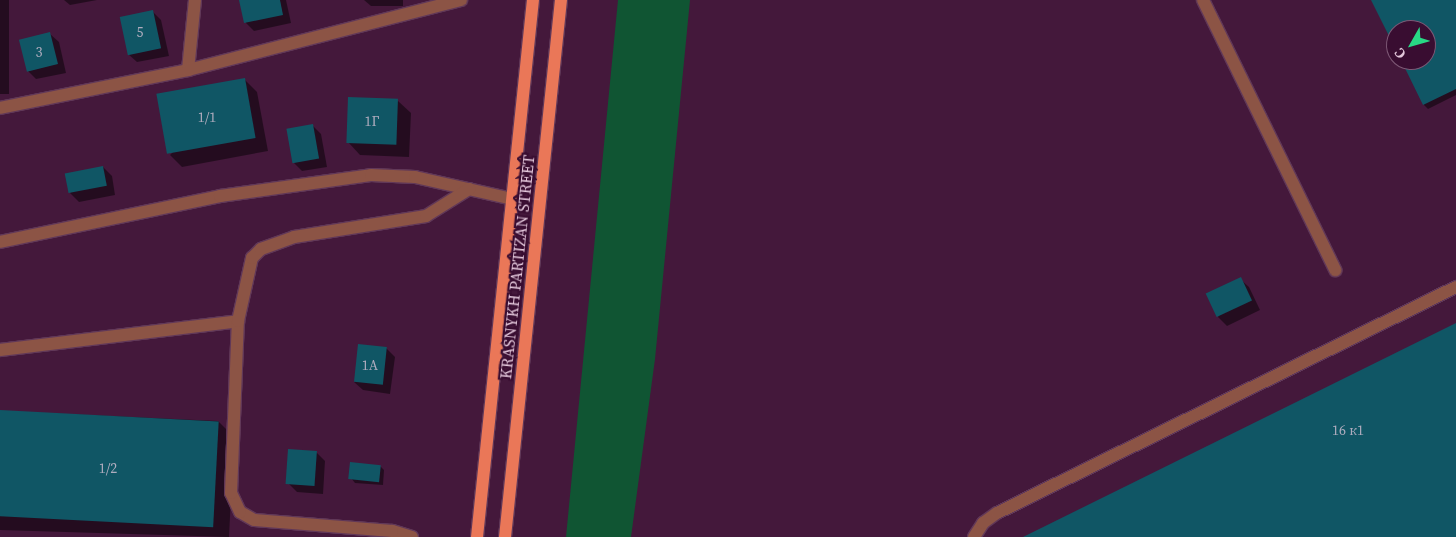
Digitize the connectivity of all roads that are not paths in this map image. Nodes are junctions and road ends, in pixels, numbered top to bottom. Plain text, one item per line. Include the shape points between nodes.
1 (195, 0) edge
2 (461, 0) edge
3 (533, 0) edge
4 (561, 0) edge
5 (1203, 0) edge
6 (188, 70) junction
7 (0, 108) edge
8 (470, 189) junction
9 (513, 199) junction
10 (0, 242) edge
11 (1334, 270) dead end
12 (1456, 287) edge
13 (238, 321) junction
14 (0, 350) edge
15 (412, 537) edge
16 (478, 537) edge
17 (505, 537) edge
18 (974, 537) edge

1 - 6 street
2 - 6 street
3 - 9 main road, KRASNYKH PARTIZAN STREET
4 - 17 main road, KRASNYKH PARTIZAN STREET
5 - 11 street
6 - 7 street
8 - 9 street
8 - 10 street via 415,177 371,175 220,196
8 - 13 street via 426,216 294,236 261,249 252,258
9 - 16 main road, KRASNYKH PARTIZAN STREET
12 - 18 street via 997,513
13 - 14 street
13 - 15 street via 231,493 240,512 254,520 392,531

